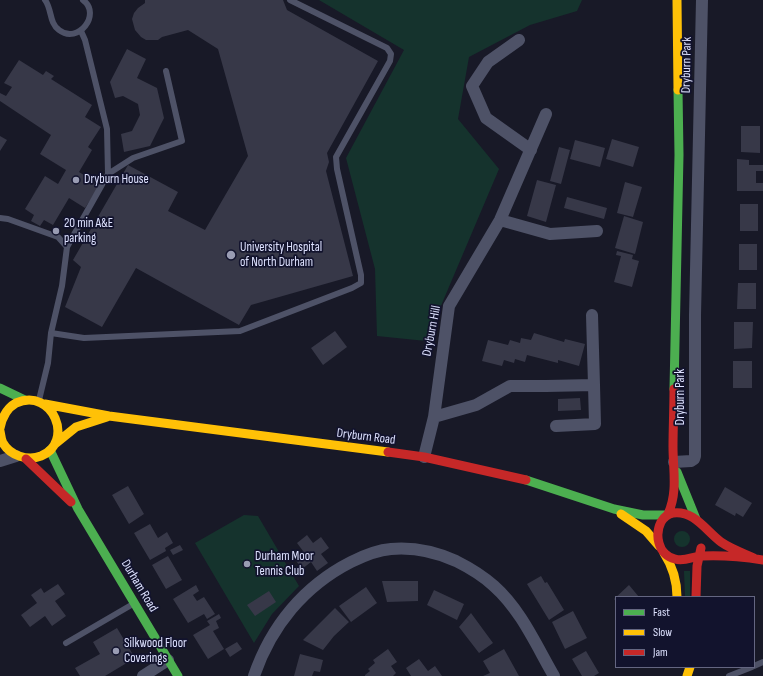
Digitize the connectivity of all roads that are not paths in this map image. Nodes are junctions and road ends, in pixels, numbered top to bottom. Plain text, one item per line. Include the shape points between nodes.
1 (45, 0) edge
2 (82, 0) edge
3 (290, 0) edge
4 (677, 0) edge
5 (702, 0) edge
6 (81, 31) junction
7 (519, 40) dead end
8 (166, 71) dead end
9 (546, 114) dead end
10 (531, 150) junction
11 (679, 155) junction
12 (699, 155) junction
13 (108, 174) junction
14 (0, 218) edge
15 (500, 220) junction
16 (597, 231) dead end
17 (67, 247) junction
18 (592, 315) dead end
19 (675, 315) junction
20 (695, 315) junction
21 (52, 333) junction
22 (594, 385) junction
23 (0, 388) edge
24 (25, 400) junction
25 (42, 403) junction
26 (109, 416) junction
27 (434, 417) junction
28 (0, 423) edge
29 (556, 426) dead end
30 (0, 431) edge
31 (52, 447) junction
32 (21, 457) junction
33 (424, 457) junction
34 (0, 461) edge
35 (674, 463) junction
36 (78, 509) junction
37 (614, 509) junction
38 (667, 515) junction
39 (698, 521) junction
40 (661, 549) junction
41 (698, 556) junction
42 (759, 559) edge
43 (677, 596) edge
44 (696, 596) edge
45 (134, 603) junction
46 (66, 643) dead end
47 (168, 660) junction
48 (748, 668) edge
49 (143, 676) edge
50 (178, 676) edge
51 (254, 676) edge
52 (554, 676) edge
53 (729, 676) edge

1 - 6 lane via 58,30 72,34
2 - 6 lane via 88,8 89,20
3 - 21 lane via 387,48 391,54 390,61 336,157 361,283 240,331 84,338
4 - 11 main road, Dryburn Park
5 - 12 street, Dryburn Park
6 - 13 lane via 108,129
7 - 10 street via 488,62 472,86 486,118
8 - 13 lane via 182,141 133,158
9 - 10 street, Dryburn Hill
10 - 15 street, Dryburn Hill
11 - 12 street
11 - 19 main road, Dryburn Park
12 - 20 street, Dryburn Park
13 - 17 lane
14 - 17 lane via 58,237
15 - 16 street via 550,234
15 - 27 street, Dryburn Hill via 449,306
17 - 21 lane
18 - 22 street
19 - 20 street
19 - 35 main road, Dryburn Park
20 - 35 street, Dryburn Park via 695,456 691,460
21 - 25 lane
22 - 27 street via 510,386 476,405
22 - 29 street via 595,424
23 - 24 main road
24 - 25 main road, Dryburn Road
24 - 28 main road via 8,409
25 - 26 main road, Dryburn Road
25 - 31 main road via 50,408 57,419 59,429
26 - 31 main road, Dryburn Road via 76,427
26 - 33 main road, Dryburn Road
27 - 33 street, Dryburn Hill
30 - 32 main road, Durham Road via 8,450
31 - 32 main road, Dryburn Road via 46,454 36,458
31 - 36 main road, Durham Road
32 - 34 street
32 - 36 main road, Durham Road
33 - 37 main road, Dryburn Road via 535,482
35 - 38 main road, Dryburn Park via 672,503
35 - 39 main road, Dryburn Park
36 - 45 main road, Durham Road
37 - 38 main road, Dryburn Road via 644,515
37 - 40 main road, Dryburn Road via 646,531
38 - 39 main road via 683,513
38 - 40 main road via 660,524 658,533
39 - 41 main road via 704,536
39 - 42 main road via 723,542
40 - 41 main road via 670,558 677,560 690,560
40 - 43 main road via 676,578
41 - 42 main road
41 - 44 main road
45 - 46 lane
45 - 47 main road, Durham Road
47 - 49 street
47 - 50 main road, Durham Road
48 - 53 lane
51 - 52 street via 274,632 293,606 310,590 327,576 360,558 390,549 405,548 447,557 469,567 494,586 515,610

